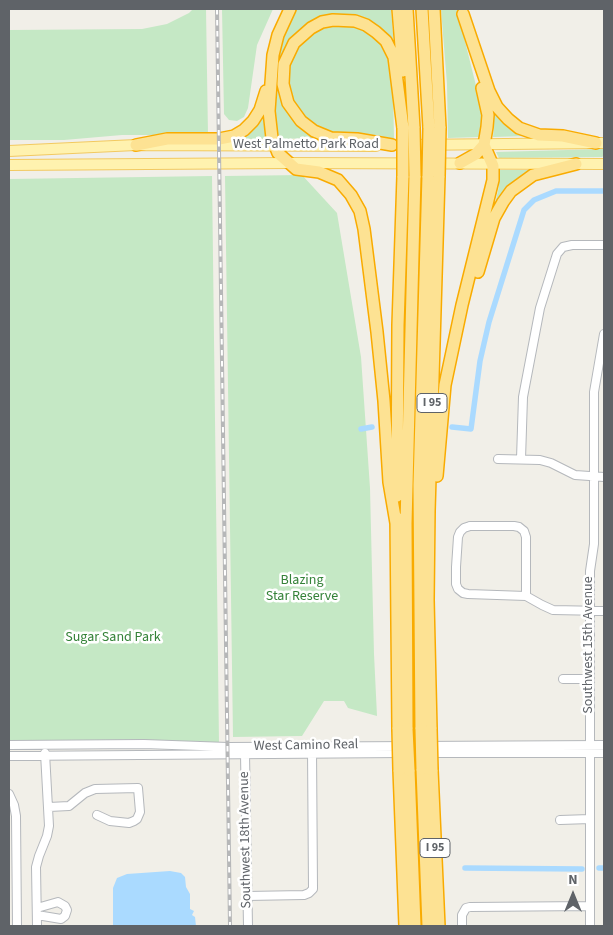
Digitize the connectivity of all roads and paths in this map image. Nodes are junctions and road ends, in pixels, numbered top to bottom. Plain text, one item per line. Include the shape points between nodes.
1 (290, 9) edge
2 (398, 9) edge
3 (407, 9) edge
4 (422, 9) edge
5 (434, 9) edge
6 (462, 12) edge
7 (401, 47) junction
8 (271, 67) junction
9 (414, 114) junction
10 (408, 128) junction
11 (434, 128) junction
12 (600, 143) edge
13 (136, 145) junction
14 (484, 145) junction
15 (274, 146) junction
16 (392, 146) junction
17 (9, 151) edge
18 (288, 163) junction
19 (460, 163) junction
20 (492, 163) junction
21 (576, 164) junction
22 (604, 164) edge
23 (9, 166) edge
24 (434, 176) junction
25 (604, 245) edge
26 (457, 330) junction
27 (604, 334) edge
28 (521, 459) junction
29 (498, 460) dead end
30 (594, 476) junction
31 (604, 476) edge
32 (396, 523) junction
33 (526, 596) junction
34 (589, 611) junction
35 (604, 611) edge
36 (429, 630) junction
37 (563, 679) dead end
38 (590, 679) junction
39 (403, 729) junction
40 (426, 729) junction
41 (9, 745) edge
42 (45, 745) junction
43 (604, 745) edge
44 (312, 749) junction
45 (589, 749) junction
46 (604, 753) edge
47 (245, 754) junction
48 (9, 756) edge
49 (45, 756) junction
50 (404, 770) junction
51 (427, 770) junction
52 (9, 794) edge
53 (49, 807) junction
54 (97, 815) dead end
55 (560, 820) dead end
56 (590, 820) junction
57 (247, 896) junction
58 (590, 906) junction
59 (17, 926) edge
60 (37, 926) edge
61 (248, 926) edge
62 (406, 926) edge
63 (415, 926) edge
64 (428, 926) edge
65 (439, 926) edge
66 (462, 926) edge
67 (590, 926) edge

1 - 8 highway via 274,45
2 - 7 highway, I 95
3 - 9 highway
4 - 11 highway
5 - 11 highway, I 95 via 438,62
6 - 12 highway via 489,91 508,119 519,128 539,135
6 - 14 highway via 487,109
7 - 9 highway
7 - 10 highway, I 95
8 - 13 highway via 260,110 239,133 225,139 167,139
8 - 15 highway via 269,118
9 - 10 highway
10 - 16 highway via 394,57 376,32 356,21 333,20 311,28 294,43 284,64 283,84 288,103 301,121 331,138
10 - 32 highway, I 95, bridge via 403,176 398,325
10 - 39 highway, bridge via 415,176
11 - 24 highway, I 95, bridge
12 - 14 main road, West Palmetto Park Road
13 - 15 main road, West Palmetto Park Road
13 - 17 main road, West Palmetto Park Road
14 - 16 main road, West Palmetto Park Road
14 - 19 highway
14 - 20 highway
15 - 16 main road, West Palmetto Park Road
15 - 18 highway
18 - 19 main road, West Palmetto Park Road
18 - 23 main road, West Palmetto Park Road
18 - 32 highway via 296,169 333,177 351,195 360,211 377,332 389,482
19 - 20 main road, West Palmetto Park Road
20 - 21 main road, West Palmetto Park Road
20 - 26 highway via 492,188
21 - 22 main road, West Palmetto Park Road
21 - 26 highway via 533,175 516,186 502,202
24 - 36 highway, I 95
24 - 40 highway via 419,485
25 - 28 street via 572,245 563,247 557,254 536,326 521,413
26 - 36 highway via 441,413
27 - 30 street, Southwest 15th Avenue via 596,376 598,410
28 - 29 street
28 - 30 street via 546,461 575,475
30 - 31 street
30 - 34 street, Southwest 15th Avenue via 597,544 590,571
32 - 39 highway, I 95
33 - 33 street via 524,531 514,526 464,528 458,537 458,589 468,594
33 - 34 street via 554,610
34 - 35 street
34 - 38 street, Southwest 15th Avenue
36 - 40 highway, I 95
37 - 38 street
38 - 45 street, Southwest 15th Avenue
39 - 50 highway, I 95, bridge
40 - 51 highway, I 95, bridge
41 - 42 street, West Camino Real
42 - 44 street, West Camino Real
42 - 49 street
43 - 45 street, West Camino Real
44 - 45 street, West Camino Real
44 - 47 street, West Camino Real
44 - 57 street via 314,883 311,891 304,896
45 - 46 street, West Camino Real
45 - 56 street, Southwest 15th Avenue
47 - 49 street, West Camino Real
47 - 57 street, Southwest 18th Avenue
48 - 49 street, West Camino Real
49 - 53 street
50 - 62 highway, I 95
50 - 63 highway
51 - 64 highway
51 - 65 highway, I 95
52 - 59 street via 16,816
53 - 54 street via 69,806 95,789 138,788 140,812 134,821 110,821
53 - 60 street via 48,831 37,862
55 - 56 street
56 - 58 street, Southwest 15th Avenue
57 - 61 street, Southwest 18th Avenue
58 - 66 street via 470,907 462,915
58 - 67 street, Southwest 15th Avenue

